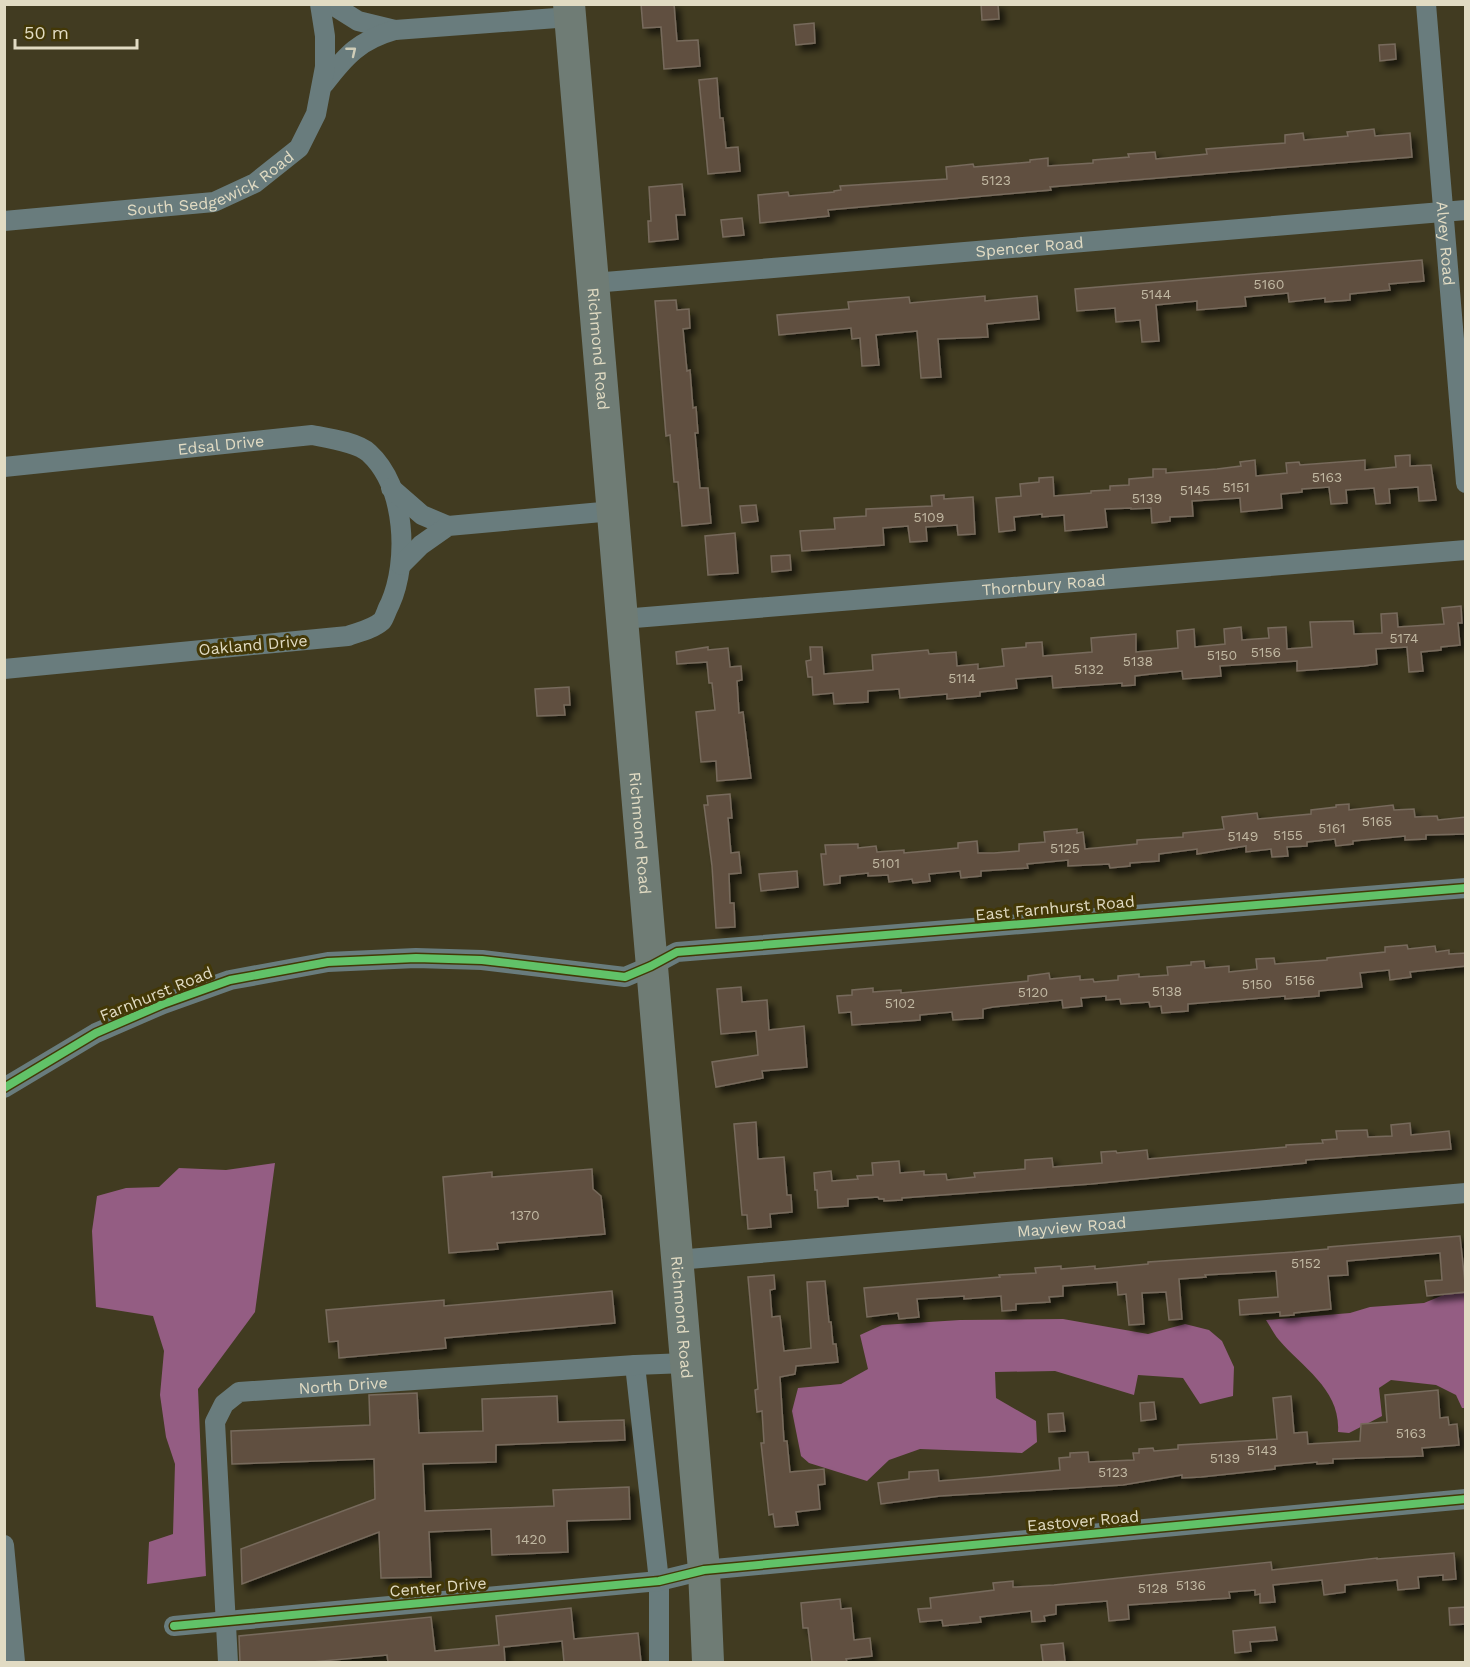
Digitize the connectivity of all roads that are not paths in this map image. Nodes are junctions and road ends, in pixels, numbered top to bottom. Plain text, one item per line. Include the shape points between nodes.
1 (320, 4) edge
2 (332, 4) edge
3 (1426, 4) edge
4 (569, 11) edge
5 (396, 30) junction
6 (321, 89) junction
7 (1466, 210) edge
8 (1443, 212) junction
9 (4, 221) edge
10 (593, 284) junction
11 (4, 467) edge
12 (1466, 483) edge
13 (391, 488) junction
14 (398, 509) joint
15 (613, 511) junction
16 (448, 526) junction
17 (1466, 550) edge
18 (401, 565) junction
19 (622, 619) junction
20 (4, 669) edge
21 (1466, 888) edge
22 (651, 966) junction
23 (4, 1088) edge
24 (1466, 1193) edge
25 (677, 1260) junction
26 (686, 1363) junction
27 (635, 1365) junction
28 (1466, 1499) edge
29 (4, 1545) edge
30 (704, 1570) junction
31 (658, 1581) junction
32 (225, 1620) junction
33 (174, 1626) dead end
34 (15, 1662) edge
35 (228, 1662) edge
36 (660, 1662) edge
37 (708, 1662) edge

1 - 6 street, South Sedgewick Road via 325,36
2 - 5 street via 358,21
3 - 8 street, Alvey Road
4 - 5 street
4 - 10 main road, Richmond Road
6 -> 5 street via 343,58 377,35
6 - 9 street, South Sedgewick Road via 316,114 299,148 255,183 214,202
7 - 8 street, Spencer Road
8 - 10 street, Spencer Road
8 - 12 street, Alvey Road
10 - 15 main road, Richmond Road
11 - 13 street, Edsal Drive via 312,435 368,452
13 - 14 street, Edsal Drive
13 - 16 street via 422,515
14 - 18 street, Oakland Drive
15 - 16 street
15 - 19 main road, Richmond Road
16 - 18 street
17 - 19 street, Thornbury Road
18 - 20 street, Oakland Drive via 394,596 382,620 348,636
19 - 22 main road, Richmond Road
21 - 22 street, East Farnhurst Road via 677,952
22 - 23 street, Farnhurst Road via 625,977 482,960 416,958 328,962 241,978 163,1004 96,1033
22 - 25 main road, Richmond Road
24 - 25 street, Mayview Road
25 - 26 main road, Richmond Road
26 - 27 street, North Drive
26 - 30 main road, Richmond Road
27 - 31 street
27 - 32 street, North Drive via 239,1392 224,1404 215,1422
28 - 30 street, Eastover Road
29 - 34 street
30 - 31 street, Center Drive
30 - 37 main road, Richmond Road
31 - 32 street, Center Drive
31 - 36 street
32 - 33 street, Center Drive
32 - 35 street, North Drive

